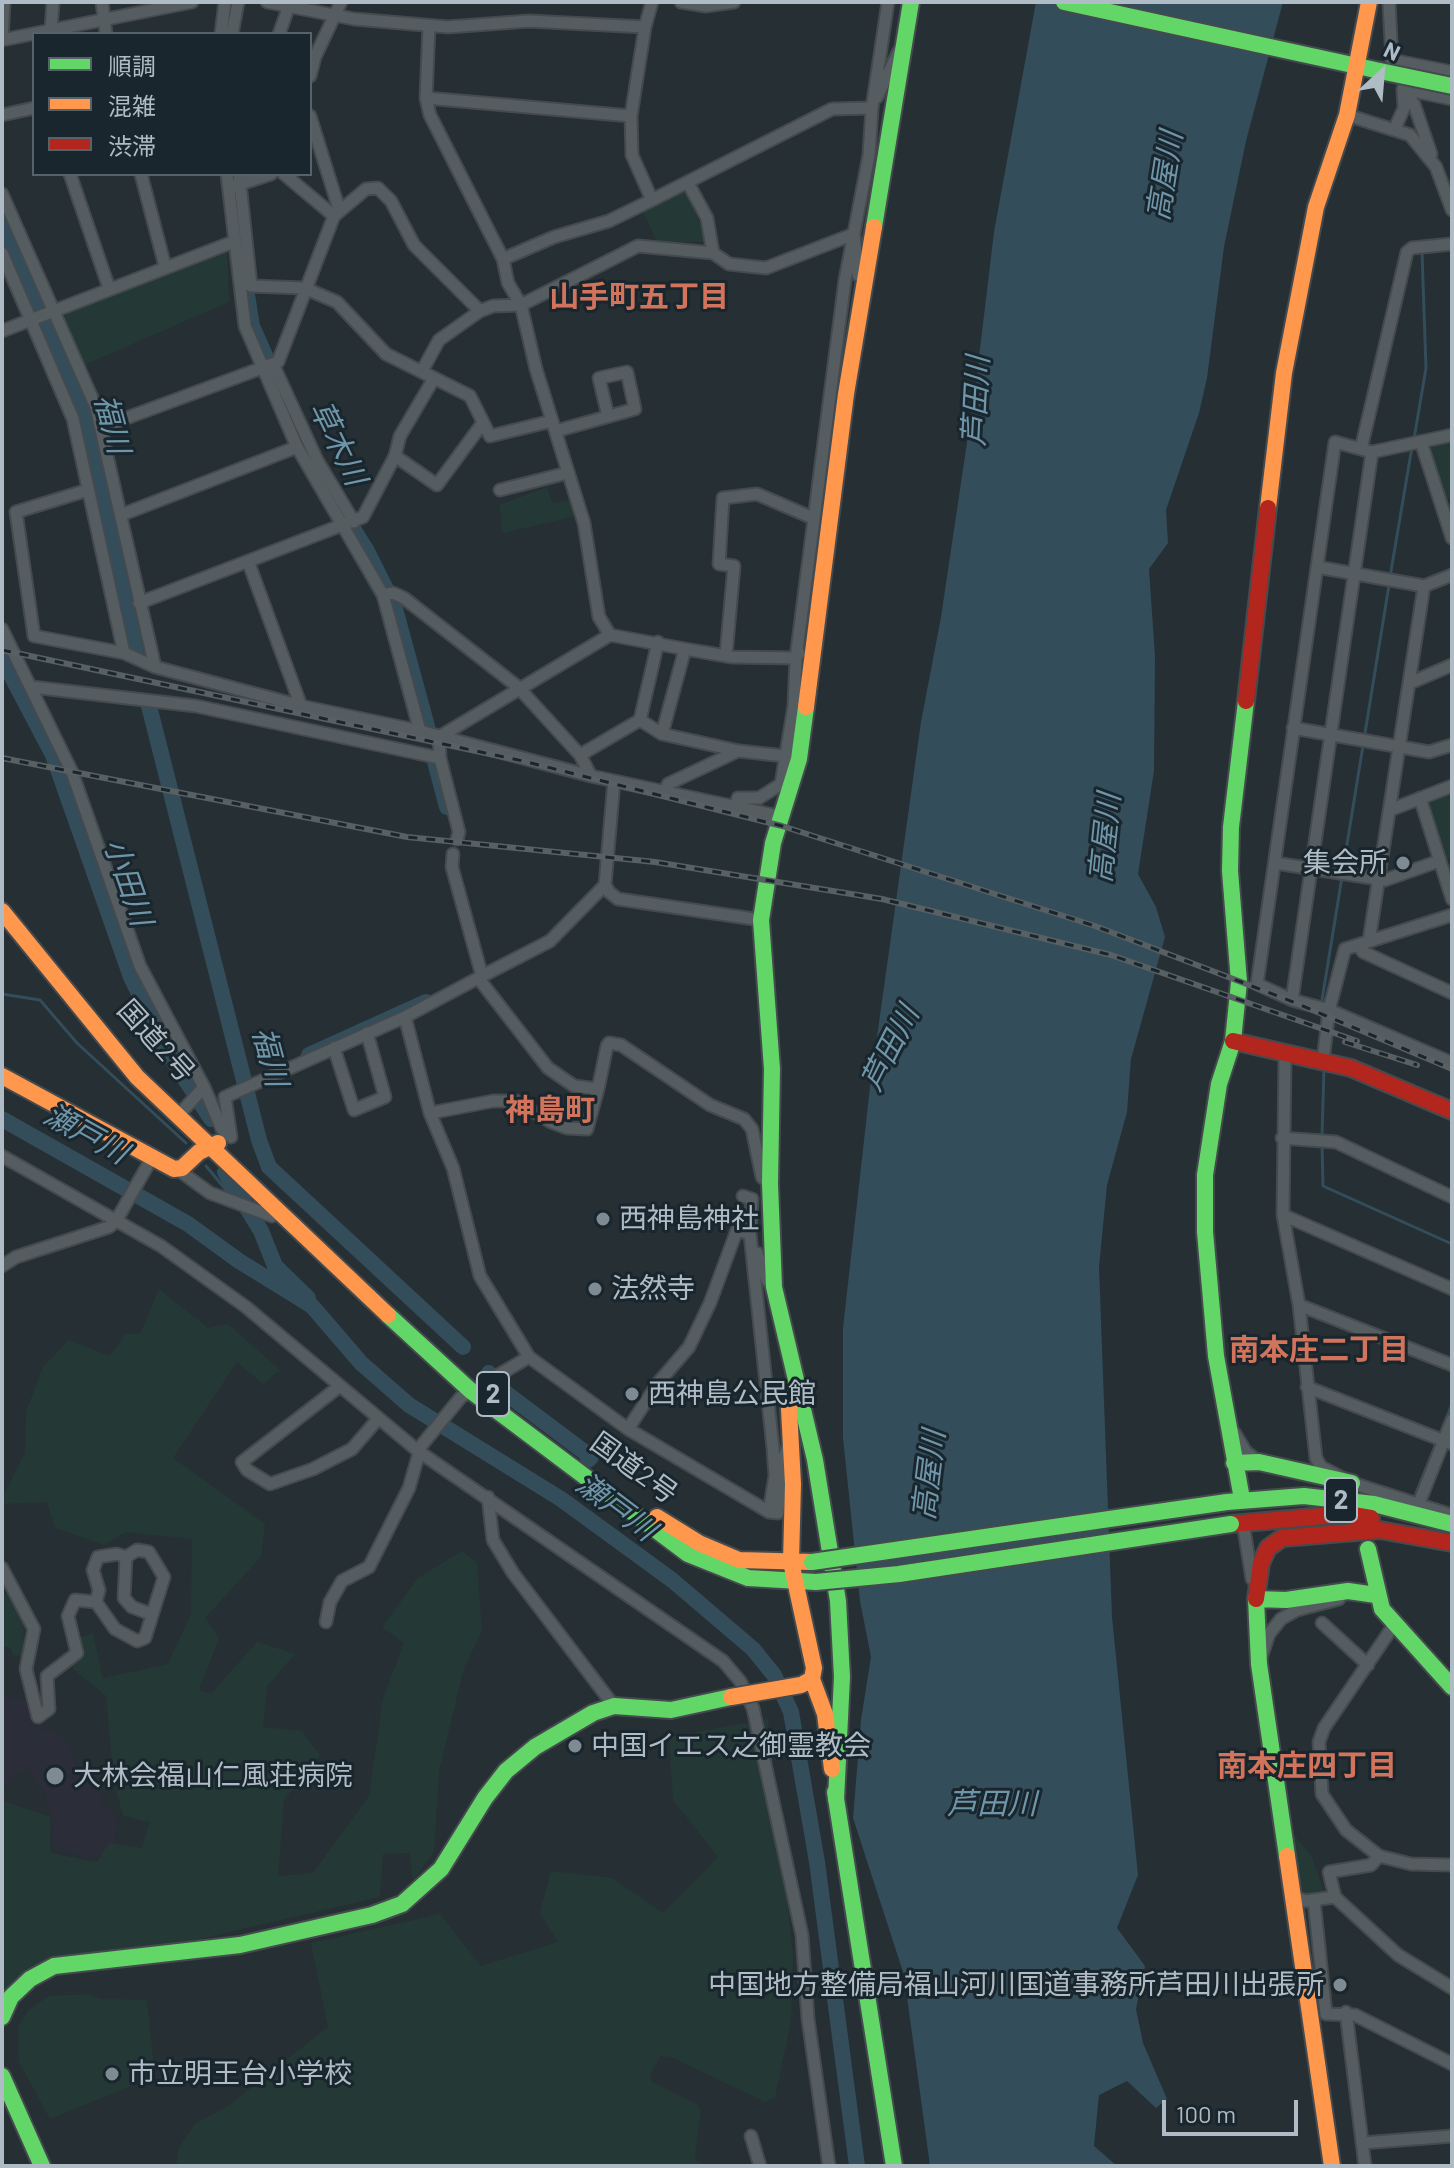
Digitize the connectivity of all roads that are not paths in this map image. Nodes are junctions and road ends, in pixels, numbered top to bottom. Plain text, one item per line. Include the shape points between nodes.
1 (4, 2) edge
2 (53, 2) edge
3 (102, 2) edge
4 (192, 2) edge
5 (225, 2) edge
6 (238, 2) edge
7 (267, 2) edge
8 (341, 2) edge
9 (652, 2) edge
10 (681, 2) edge
11 (734, 2) edge
12 (888, 2) edge
13 (911, 2) edge
14 (1064, 2) edge
15 (1369, 2) edge
16 (1389, 2) edge
17 (165, 4) edge
18 (289, 6) junction
19 (337, 15) junction
20 (104, 18) junction
21 (429, 26) junction
22 (645, 27) junction
23 (51, 30) junction
24 (41, 32) edge
25 (106, 32) edge
26 (221, 32) edge
27 (232, 32) edge
28 (280, 32) edge
29 (32, 34) edge
30 (904, 39) junction
31 (312, 56) edge
32 (1357, 65) junction
33 (1452, 72) edge
34 (1452, 86) edge
35 (1403, 89) junction
36 (426, 98) junction
37 (1452, 99) edge
38 (32, 108) edge
39 (872, 108) junction
40 (2, 115) edge
41 (1347, 115) junction
42 (631, 116) junction
43 (312, 123) edge
44 (1395, 128) junction
45 (1436, 167) junction
46 (71, 176) edge
47 (142, 176) edge
48 (262, 176) edge
49 (287, 176) edge
50 (881, 176) junction
51 (234, 182) edge
52 (688, 183) junction
53 (2, 194) edge
54 (652, 200) junction
55 (1452, 210) edge
56 (337, 212) junction
57 (854, 234) junction
58 (233, 242) junction
59 (1452, 244) edge
60 (2, 253) edge
61 (713, 253) junction
62 (503, 259) junction
63 (165, 266) junction
64 (864, 278) junction
65 (245, 287) junction
66 (109, 288) junction
67 (304, 288) junction
68 (521, 305) junction
69 (51, 310) junction
70 (480, 311) junction
71 (32, 317) junction
72 (2, 331) edge
73 (838, 336) junction
74 (268, 365) junction
75 (422, 371) junction
76 (433, 380) junction
77 (846, 394) junction
78 (608, 416) dead end
79 (482, 424) junction
80 (554, 426) junction
81 (102, 427) junction
82 (1452, 435) edge
83 (1415, 443) junction
84 (297, 447) junction
85 (1366, 451) junction
86 (395, 456) junction
87 (567, 473) junction
88 (819, 476) junction
89 (88, 490) junction
90 (500, 490) dead end
91 (121, 515) junction
92 (813, 518) junction
93 (348, 525) junction
94 (1452, 538) edge
95 (828, 539) junction
96 (248, 561) junction
97 (1317, 567) junction
98 (1353, 573) junction
99 (1452, 575) edge
100 (1424, 586) junction
101 (387, 594) junction
102 (139, 603) junction
103 (820, 606) junction
104 (2, 629) edge
105 (610, 635) junction
106 (658, 642) junction
107 (685, 649) junction
108 (124, 653) junction
109 (726, 655) junction
110 (796, 658) junction
111 (1452, 665) edge
112 (155, 667) junction
113 (1410, 683) junction
114 (32, 687) junction
115 (518, 687) junction
116 (301, 706) junction
117 (640, 720) junction
118 (1293, 728) junction
119 (420, 731) junction
120 (1330, 733) junction
121 (662, 734) junction
122 (439, 737) junction
123 (1398, 745) junction
124 (1452, 745) edge
125 (739, 751) junction
126 (580, 755) junction
127 (440, 758) junction
128 (792, 758) junction
129 (591, 776) junction
130 (614, 781) junction
131 (1452, 786) edge
132 (666, 790) junction
133 (1420, 798) junction
134 (735, 807) junction
135 (1390, 810) junction
136 (783, 817) junction
137 (457, 839) dead end
138 (453, 854) dead end
139 (1439, 861) junction
140 (1275, 863) junction
141 (1311, 868) junction
142 (1377, 879) junction
143 (605, 885) junction
144 (2, 893) edge
145 (1452, 899) edge
146 (2, 911) edge
147 (1452, 915) edge
148 (761, 920) junction
149 (1364, 943) junction
150 (481, 977) junction
151 (1452, 993) edge
152 (1292, 1000) junction
153 (1329, 1010) junction
154 (405, 1017) junction
155 (367, 1033) junction
156 (1233, 1041) junction
157 (334, 1048) junction
158 (1285, 1055) junction
159 (1323, 1061) junction
160 (1452, 1063) edge
161 (2, 1076) edge
162 (203, 1089) junction
163 (598, 1089) junction
164 (184, 1109) junction
165 (1452, 1111) edge
166 (430, 1113) junction
167 (1282, 1138) junction
168 (219, 1143) junction
169 (2, 1156) edge
170 (151, 1160) junction
171 (177, 1169) junction
172 (770, 1184) junction
173 (743, 1196) dead end
174 (1452, 1197) edge
175 (1283, 1215) junction
176 (117, 1219) junction
177 (284, 1220) junction
178 (750, 1234) junction
179 (2, 1266) edge
180 (774, 1287) junction
181 (1452, 1289) edge
182 (1299, 1305) junction
183 (529, 1357) junction
184 (1452, 1365) edge
185 (340, 1386) junction
186 (480, 1387) junction
187 (795, 1387) junction
188 (1307, 1387) junction
189 (1223, 1401) junction
190 (377, 1420) junction
191 (1452, 1420) edge
192 (628, 1429) junction
193 (792, 1439) junction
194 (1443, 1440) edge
195 (419, 1448) junction
196 (1259, 1462) junction
197 (1234, 1463) junction
198 (1352, 1483) junction
199 (488, 1497) junction
200 (1234, 1501) junction
201 (1419, 1503) junction
202 (769, 1512) junction
203 (1452, 1516) edge
204 (1237, 1523) junction
205 (1452, 1524) edge
206 (1452, 1541) edge
207 (1368, 1549) dead end
208 (126, 1557) junction
209 (791, 1562) junction
210 (2, 1568) edge
211 (795, 1583) junction
212 (1348, 1591) junction
213 (1376, 1595) junction
214 (1256, 1599) junction
215 (96, 1602) junction
216 (151, 1614) junction
217 (326, 1622) dead end
218 (1396, 1622) junction
219 (1322, 1623) dead end
220 (1259, 1664) junction
221 (1368, 1665) junction
222 (807, 1682) junction
223 (1452, 1687) edge
224 (614, 1706) junction
225 (826, 1725) junction
226 (841, 1740) junction
227 (836, 1800) junction
228 (1379, 1856) junction
229 (1452, 1865) edge
230 (1294, 1896) junction
231 (1335, 1897) junction
232 (1314, 1900) junction
233 (1452, 1988) edge
234 (1346, 2012) junction
235 (2, 2017) edge
236 (1452, 2064) edge
237 (2, 2076) edge
238 (751, 2136) dead end
239 (1452, 2136) edge
240 (1362, 2143) junction
241 (42, 2166) edge
242 (760, 2166) edge
243 (829, 2166) edge
244 (894, 2166) edge
245 (1332, 2166) edge
246 (1365, 2166) edge

1 - 29 street via 2,40
2 - 23 street
3 - 20 street
4 - 17 street
5 - 26 street
6 - 27 street
7 - 18 street
8 - 19 street
9 - 22 street
10 - 11 street
12 - 39 street
13 - 30 main road
14 - 32 main road
15 - 32 main road
16 - 33 street via 1392,60
17 - 20 street
18 - 19 street
18 - 28 street
19 - 21 street
19 - 31 street
20 - 23 street
20 - 25 street
21 - 22 street via 529,21
21 - 36 street
22 - 42 street
23 - 24 street
30 - 39 street
30 - 50 main road
32 - 34 main road, bridge
32 - 41 main road
35 - 37 street
35 - 44 street via 1404,108
35 - 45 street via 1414,104
36 - 42 street
36 - 62 street via 434,129
38 - 40 street
39 - 50 street
39 - 52 street via 832,109
39 - 57 street
41 - 44 street
41 - 156 main road via 1316,207 1284,373 1264,525 1231,827 1239,982
42 - 54 street via 632,155
43 - 56 street
44 - 45 street via 1410,135
45 - 55 street
46 - 66 street
47 - 63 street
48 - 51 street
49 - 56 street
50 - 64 main road
51 - 58 street
51 - 65 street
52 - 54 street
52 - 61 street via 707,218
53 - 69 street
54 - 62 street
56 - 67 street
56 - 70 street via 366,189 378,188 431,266
57 - 61 street via 766,268 729,264
57 - 64 street via 858,275
57 - 73 street
58 - 63 street
58 - 65 street
59 - 85 street via 1407,252
60 - 71 street
61 - 68 street via 638,246
62 - 68 street via 508,283
63 - 66 street
64 - 77 main road
65 - 67 street
65 - 74 street via 245,326
66 - 69 street
67 - 74 street via 278,362
67 - 75 street via 337,302 386,354
68 - 70 street
68 - 80 street
69 - 71 street
69 - 81 street
70 - 75 street via 439,340
71 - 72 street
71 - 89 street via 73,419
73 - 77 street via 839,387
73 - 88 street
74 - 81 street
74 - 84 street
74 - 93 street
75 - 76 street
76 - 79 street via 470,396
76 - 86 street via 400,436
77 - 95 main road
78 - 80 street
79 - 80 street via 490,436
79 - 86 street via 437,485
80 - 87 street
81 - 91 street
82 - 83 street
83 - 85 street
83 - 94 street
84 - 91 street
84 - 93 street
85 - 97 street via 1335,442
85 - 98 street
86 - 93 street via 363,517
87 - 90 street
87 - 105 street via 584,523 599,617
88 - 92 street
88 - 95 street
89 - 108 street
89 - 108 street via 16,512 34,636
91 - 102 street
92 - 109 street via 757,494 723,498 719,564 734,566
92 - 110 street
93 - 96 street
93 - 101 street
95 - 103 main road
96 - 102 street
96 - 116 street
97 - 98 street
97 - 118 street
98 - 100 street
98 - 120 street
99 - 100 street
100 - 113 street
101 - 115 street via 404,598
101 - 119 street
102 - 112 street
103 - 110 street
103 - 128 main road
104 - 114 street
105 - 106 street
105 - 115 street
106 - 107 street
106 - 117 street
107 - 109 street
107 - 121 street
108 - 112 street
109 - 110 street
110 - 128 street
111 - 113 street
112 - 116 street
113 - 123 street
114 - 127 street via 196,706
114 - 162 street via 75,778 140,966
115 - 122 street
115 - 126 street
116 - 119 street
117 - 121 street
117 - 126 street
118 - 120 street
118 - 140 street
119 - 122 street
120 - 123 street
120 - 141 street
121 - 125 street
122 - 127 street
122 - 129 street
123 - 124 street via 1429,752
123 - 135 street
125 - 128 street
125 - 132 street via 668,784
126 - 129 street
127 - 137 street
128 - 134 street via 781,784 759,798 738,798
128 - 136 main road
129 - 130 street
130 - 132 street
130 - 143 street
131 - 133 street
132 - 134 street
133 - 135 street
133 - 139 street
134 - 136 street
135 - 142 street
136 - 148 main road via 773,843
138 - 150 street
139 - 142 street
139 - 145 street
140 - 141 street
140 - 152 street via 1257,984
141 - 142 street
141 - 152 street
142 - 149 street
143 - 148 street via 618,899
143 - 150 street via 550,941
144 - 164 main road, 国道2号 / 2 via 106,1026
146 - 164 main road, 国道2号 / 2 via 107,1044
147 - 149 street
148 - 172 main road via 772,1069
149 - 151 street via 1363,952
149 - 153 street via 1345,949
150 - 154 street
150 - 163 street via 548,1068 574,1086
152 - 153 street
153 - 159 street
153 - 160 street
154 - 155 street
154 - 166 street
155 - 157 street
155 - 157 street via 385,1097 354,1110
156 - 158 main road
156 - 189 main road via 1219,1084 1205,1175 1208,1273
157 - 168 street via 225,1097
158 - 159 main road
158 - 167 street
159 - 165 main road
161 - 170 main road
162 - 164 street
162 - 168 street via 222,1129
163 - 166 street via 587,1129 551,1122 516,1101
163 - 172 street via 607,1046 621,1045 710,1105 744,1119 752,1129 762,1177
164 - 168 main road, 国道2号 / 2
166 - 183 street via 453,1168 480,1276
167 - 174 street via 1336,1142
167 - 175 street
168 - 171 main road
168 - 177 main road, 国道2号 / 2
168 - 186 main road, 国道2号 / 2
169 - 176 street
170 - 171 main road
170 - 176 street
171 - 177 street via 210,1193
172 - 180 main road
173 - 178 street via 752,1199
175 - 181 street
175 - 182 street
176 - 179 street via 109,1227
176 - 185 street via 246,1307
177 - 186 main road, 国道2号 / 2
178 - 180 street
178 - 192 street via 737,1230 689,1347
178 - 202 street via 775,1476
180 - 187 main road
182 - 184 street
182 - 188 street
183 - 186 street
183 - 192 street
185 - 190 street
185 - 190 street via 242,1462 247,1470 270,1484 313,1469 352,1449
186 - 195 street
186 - 209 main road, 国道2号 / 2 via 699,1543 739,1560
186 - 211 main road, 国道2号 / 2 via 688,1554 738,1575
187 - 193 main road via 789,1409
187 - 226 main road via 817,1474 838,1601
188 - 194 street
188 - 198 street via 1316,1458 1321,1467
189 - 196 street via 1235,1436
189 - 197 main road
190 - 195 street
191 - 194 street
192 - 202 street
193 - 202 street via 782,1462 778,1513
193 - 209 main road
194 - 201 street
195 - 199 street
195 - 217 street via 409,1488 369,1567 342,1581
196 - 197 main road
196 - 198 main road
197 - 200 main road
198 - 201 street
199 - 224 street via 493,1540
199 - 243 street via 557,1550 695,1638 740,1681 753,1708 802,1935
200 - 205 main road, 国道2号 / 2 via 1304,1496 1346,1500
200 - 209 main road, 国道2号 / 2, bridge
201 - 203 street
204 - 206 main road, 国道2号 / 2 via 1347,1514 1394,1521
204 - 211 main road, 国道2号 / 2, bridge via 899,1574
204 - 214 street
206 - 214 main road via 1380,1530 1282,1538 1268,1548 1261,1563
207 - 213 main road
208 - 215 street via 98,1557 93,1570 99,1590
208 - 216 street via 124,1598
208 - 216 street via 137,1550 149,1552 164,1577
209 - 211 main road
210 - 215 street via 34,1629 26,1669 38,1717 49,1709 47,1676 77,1653 69,1607 75,1600
211 - 222 main road via 814,1668
212 - 213 main road
212 - 214 main road
212 - 220 street via 1281,1619 1269,1634
213 - 218 main road
214 - 220 main road
215 - 216 street via 115,1629 137,1641 145,1638
218 - 221 street
218 - 223 main road
219 - 221 street
220 - 230 main road
221 - 228 street via 1324,1728 1320,1776 1329,1807 1346,1830
222 - 224 main road, bridge via 671,1710
222 - 225 main road via 820,1695
224 - 235 main road via 535,1747 506,1771 441,1869 402,1904 240,1945 54,1966 11,1997
225 - 226 main road
225 - 227 main road
226 - 227 main road
227 - 244 main road
228 - 229 street via 1411,1864
228 - 231 street via 1371,1865 1329,1872
230 - 232 street
230 - 245 main road
231 - 232 street
231 - 233 street via 1398,1955
232 - 234 street via 1326,2014
234 - 236 street
234 - 240 street
237 - 241 main road
238 - 242 street
239 - 240 street
240 - 246 street

